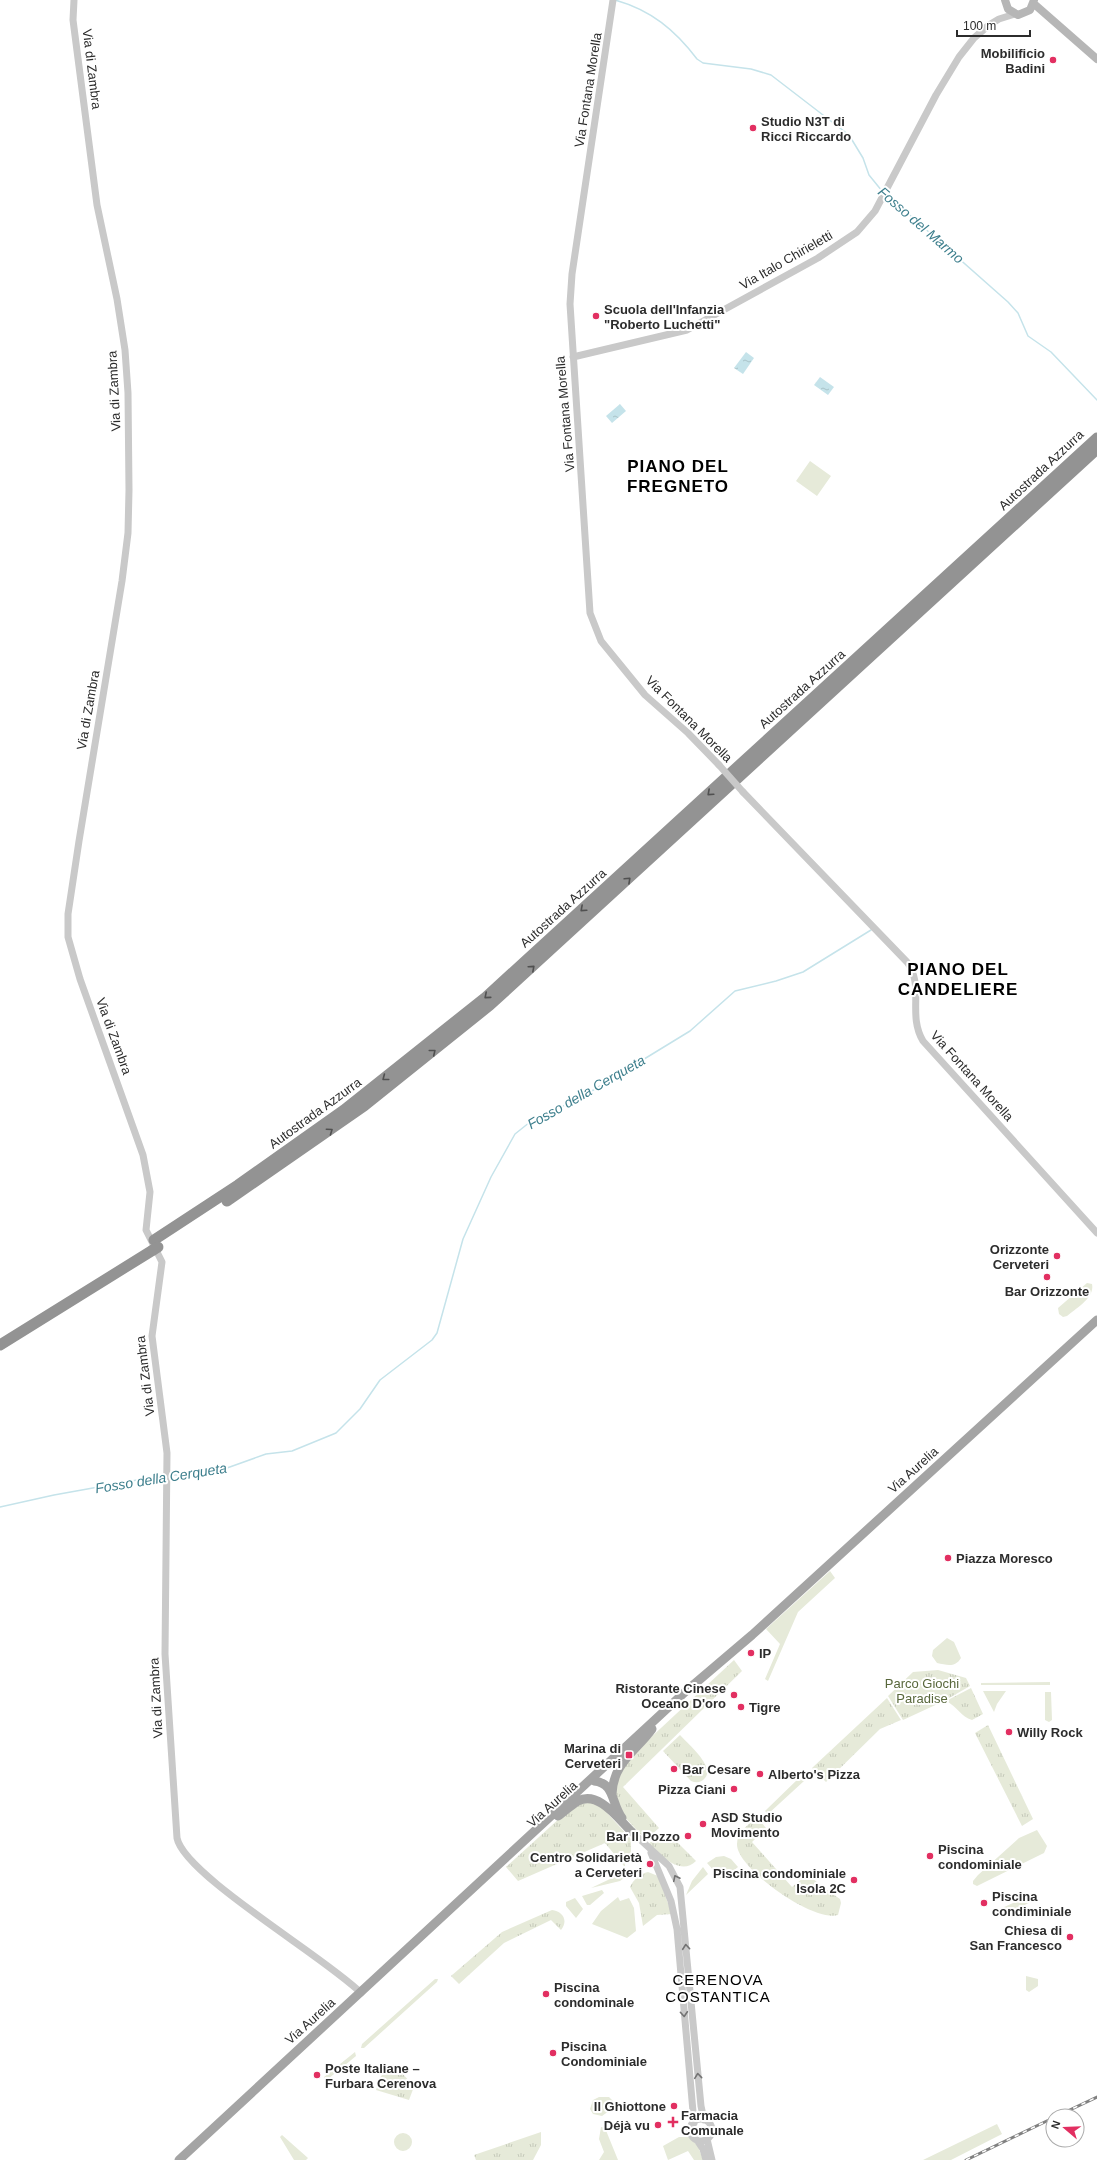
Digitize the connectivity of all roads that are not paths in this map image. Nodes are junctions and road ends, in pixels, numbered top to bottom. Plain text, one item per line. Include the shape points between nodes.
1 (74, 0) edge
2 (612, 3) edge
3 (1006, 3) edge
4 (1032, 5) edge
5 (1015, 14) junction
6 (999, 19) junction
7 (1097, 59) edge
8 (573, 356) junction
9 (1097, 432) edge
10 (1097, 438) edge
11 (1097, 449) edge
12 (1097, 452) edge
13 (1071, 467) junction
14 (1097, 1233) edge
15 (153, 1245) junction
16 (1097, 1320) edge
17 (0, 1336) edge
18 (0, 1345) edge
19 (746, 1639) junction
20 (668, 1708) junction
21 (652, 1729) junction
22 (594, 1781) junction
23 (612, 1794) junction
24 (603, 1805) junction
25 (549, 1824) junction
26 (632, 1832) junction
27 (528, 1836) junction
28 (648, 1848) junction
29 (460, 1902) junction
30 (361, 1993) junction
31 (704, 2120) junction
32 (694, 2123) junction
33 (707, 2139) junction
34 (697, 2140) junction
35 (179, 2160) edge
36 (706, 2160) edge
37 (712, 2160) edge

1 - 30 street, Via di Zambra via 73,17 97,205 118,303 125,350 129,490 122,581 78,848 68,914 68,937 80,979 129,1113 148,1175 150,1195 146,1230 162,1262 152,1336 167,1475 165,1658 178,1843 216,1882 341,1975
2 - 8 street, Via Fontana Morella via 572,278 570,309
3 - 5 main road
3 - 6 street
4 - 5 main road via 1022,14
4 - 7 main road
5 - 6 street
6 - 8 street, Via Italo Chirieletti via 974,38 952,67 866,224 834,248 696,326 673,334
8 - 14 street, Via Fontana Morella, bridge via 590,609 594,625 604,644 645,695 688,733 907,962 915,978 915,1021 923,1041
9 - 13 highway via 1078,451
10 - 13 highway, Autostrada Azzurra
11 - 13 highway, Autostrada Azzurra
12 - 13 highway
13 - 15 highway, Autostrada Azzurra via 486,997 344,1110
15 - 17 highway, Autostrada Azzurra
15 - 18 highway, Autostrada Azzurra
16 - 19 main road, Via Aurelia
19 - 20 main road, Via Aurelia
19 - 21 main road, Via Aurelia via 725,1662
20 - 22 main road
20 - 27 main road, Via Aurelia
21 - 22 main road, Via Aurelia
21 - 23 main road via 619,1766 613,1780
22 - 23 main road via 607,1786
22 - 24 main road via 594,1791
22 - 25 main road, Via Aurelia
22 - 27 main road
23 - 26 main road via 615,1807
24 - 25 main road via 592,1799 580,1800
24 - 26 main road
25 - 29 main road, Via Aurelia
26 - 28 street
27 - 29 main road, Via Aurelia
31 -> 28 street via 681,1892 678,1880 668,1866
28 -> 32 street via 670,1898 676,1924
29 - 30 main road, Via Aurelia
30 - 35 main road, Via Aurelia
31 - 32 street
31 - 33 street via 712,2130
32 - 34 street via 691,2134
33 - 34 street
33 - 37 street
34 - 36 street

